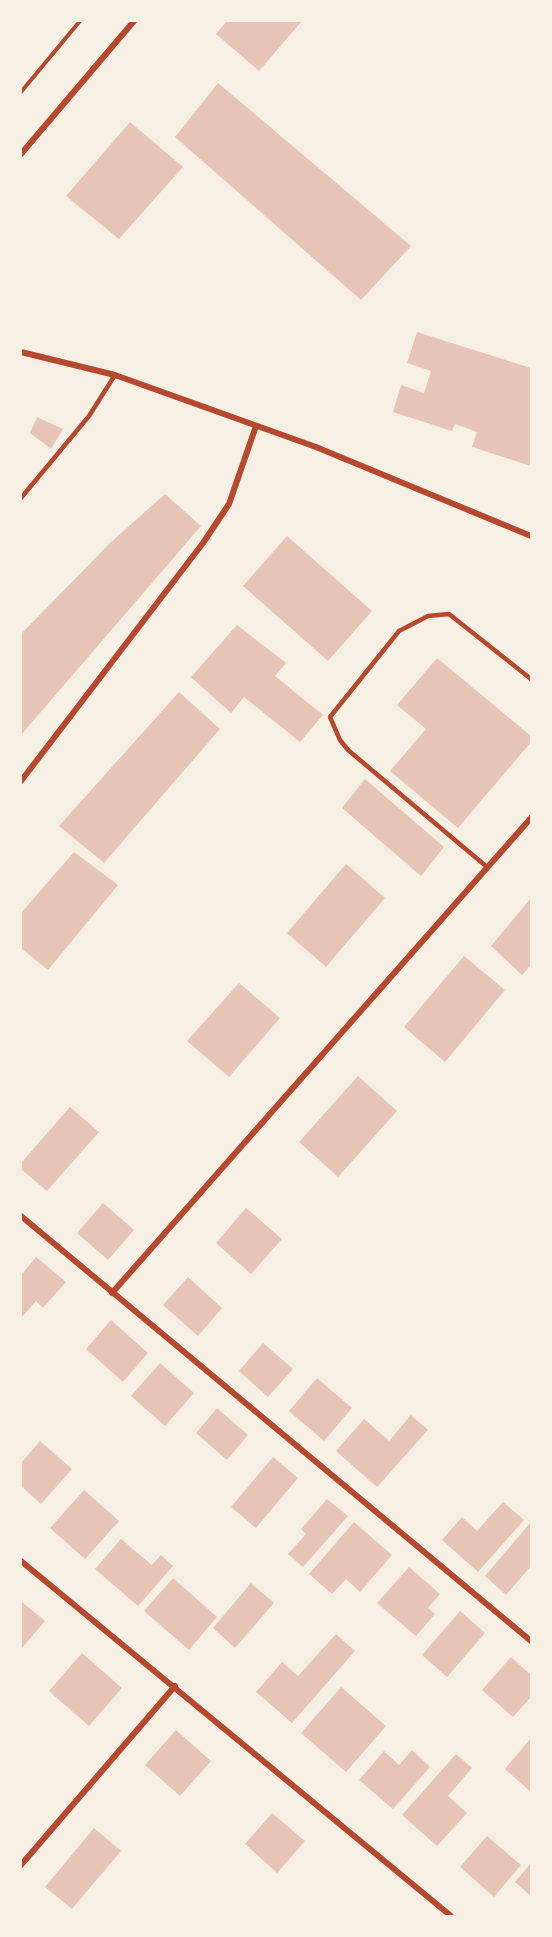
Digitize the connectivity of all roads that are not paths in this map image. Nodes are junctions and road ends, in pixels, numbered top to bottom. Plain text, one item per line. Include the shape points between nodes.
1 (134, 21) edge
2 (21, 154) edge
3 (21, 352) edge
4 (115, 375) junction
5 (256, 426) junction
6 (21, 498) edge
7 (531, 536) edge
8 (531, 679) edge
9 (21, 781) edge
10 (531, 818) edge
11 (487, 867) junction
12 (21, 1216) edge
13 (112, 1293) junction
14 (21, 1561) edge
15 (531, 1641) edge
16 (175, 1686) junction
17 (21, 1865) edge
18 (451, 1916) edge

1 - 2 street
3 - 4 street
4 - 5 street
4 - 6 lane via 89,416
5 - 7 street via 387,474
5 - 9 street via 229,504
8 - 11 lane via 449,614 428,616 399,631 330,717 348,750
10 - 11 street
11 - 13 street
12 - 13 street
13 - 15 street
14 - 16 street
16 - 17 street
16 - 18 street

